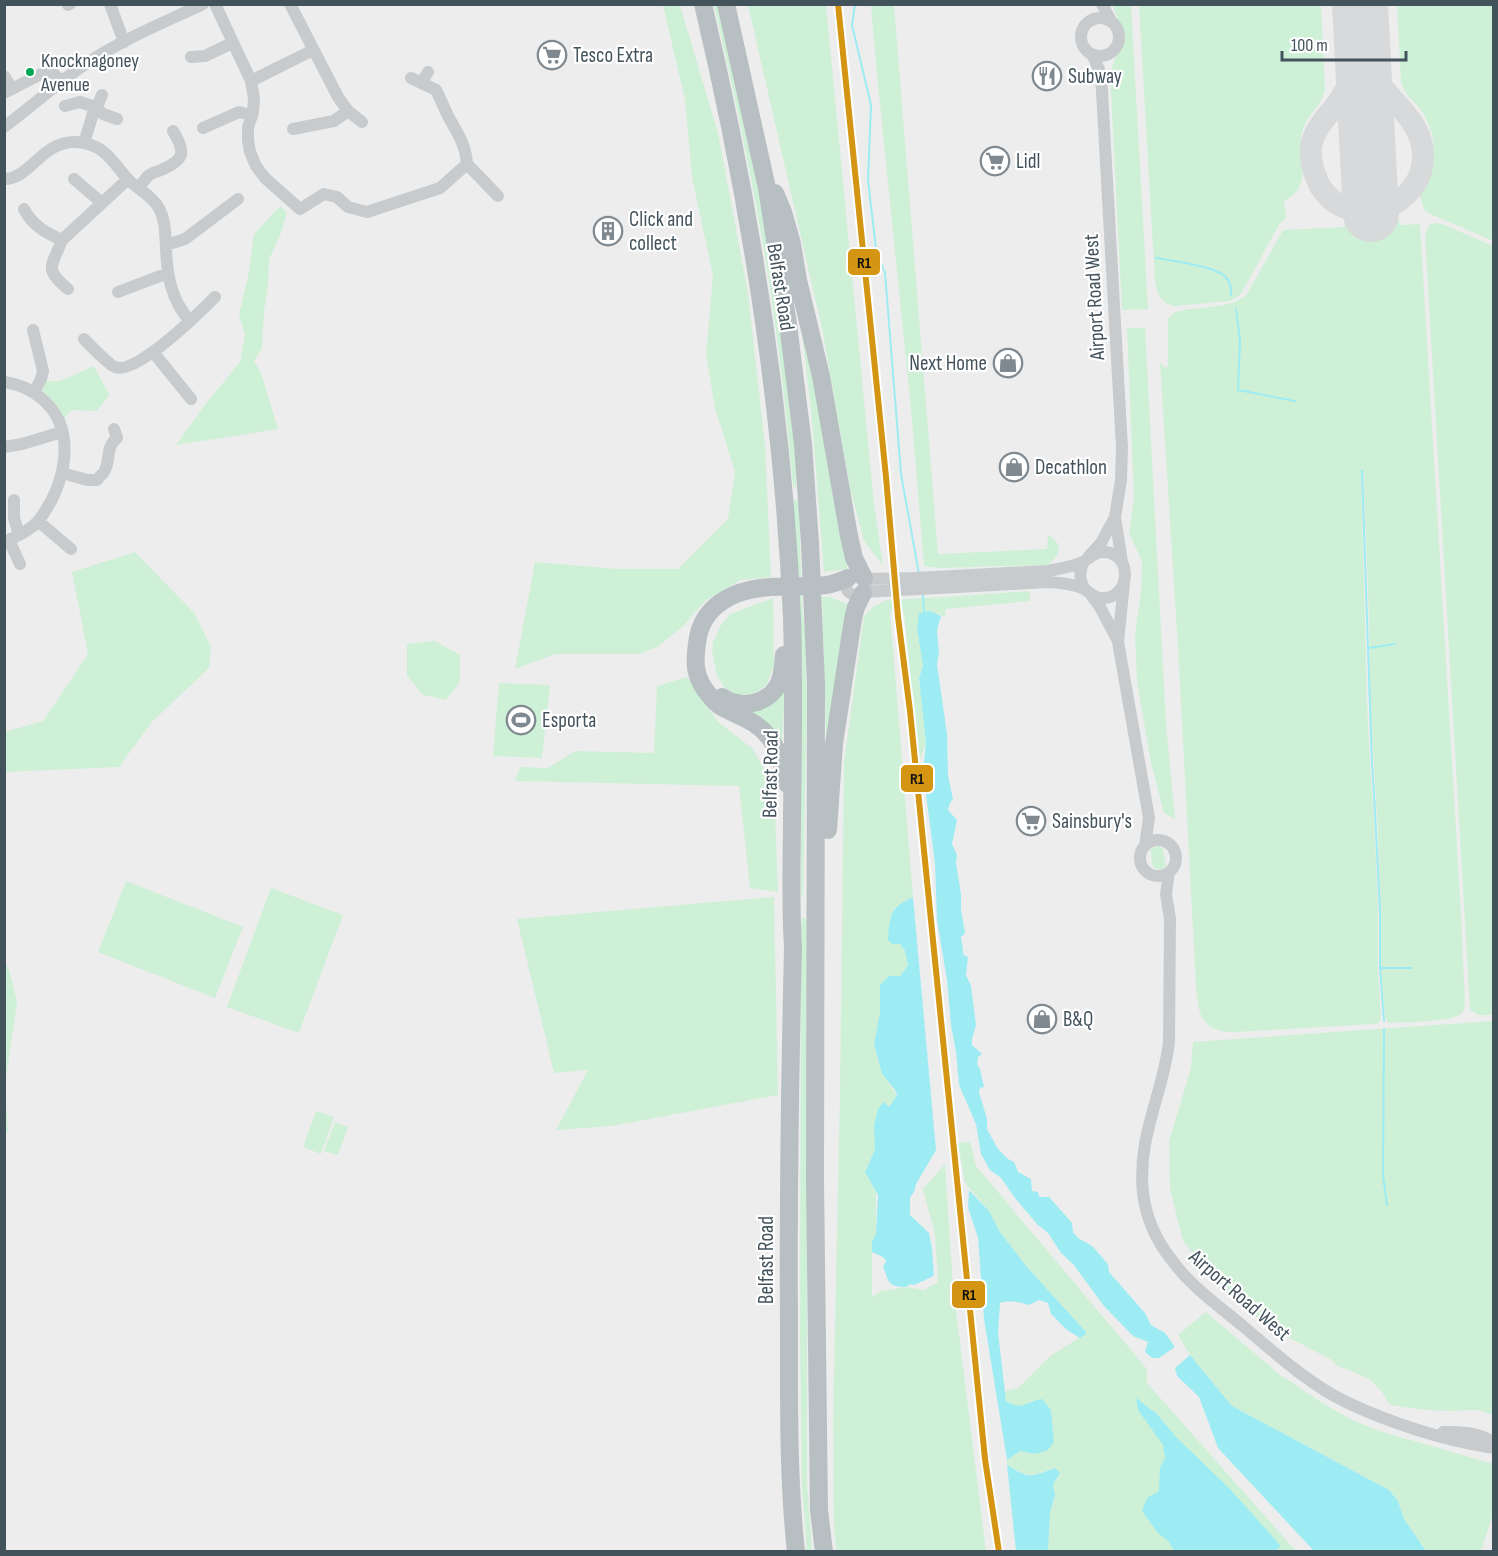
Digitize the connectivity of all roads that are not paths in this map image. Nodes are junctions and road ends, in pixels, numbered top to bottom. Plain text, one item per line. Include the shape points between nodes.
1 (110, 4) edge
2 (203, 4) edge
3 (215, 4) edge
4 (290, 4) edge
5 (703, 4) edge
6 (726, 4) edge
7 (1096, 4) edge
8 (1102, 4) edge
9 (1094, 19) junction
10 (1111, 21) junction
11 (124, 42) junction
12 (232, 43) junction
13 (314, 50) junction
14 (1113, 51) junction
15 (1092, 54) junction
16 (189, 58) dead end
17 (1101, 74) junction
18 (4, 76) edge
19 (420, 78) dead end
20 (61, 81) junction
21 (251, 81) junction
22 (8, 91) edge
23 (102, 95) dead end
24 (65, 106) dead end
25 (95, 108) junction
26 (348, 111) junction
27 (252, 115) junction
28 (117, 119) dead end
29 (362, 122) dead end
30 (4, 127) edge
31 (210, 129) dead end
32 (293, 129) dead end
33 (173, 131) dead end
34 (84, 143) junction
35 (467, 164) junction
36 (763, 164) junction
37 (4, 179) edge
38 (74, 179) dead end
39 (128, 179) junction
40 (139, 187) junction
41 (498, 196) dead end
42 (238, 199) dead end
43 (102, 203) junction
44 (24, 209) dead end
45 (62, 240) junction
46 (166, 245) junction
47 (168, 273) junction
48 (68, 289) dead end
49 (118, 292) dead end
50 (215, 297) dead end
51 (190, 321) junction
52 (33, 330) dead end
53 (84, 339) dead end
54 (153, 352) junction
55 (4, 382) edge
56 (34, 392) junction
57 (191, 399) dead end
58 (114, 429) dead end
59 (62, 432) junction
60 (4, 447) edge
61 (62, 472) junction
62 (15, 500) dead end
63 (1115, 518) junction
64 (38, 521) junction
65 (849, 536) junction
66 (11, 539) edge
67 (71, 549) dead end
68 (1087, 559) junction
69 (1122, 562) junction
70 (20, 564) dead end
71 (892, 579) junction
72 (921, 583) junction
73 (1124, 584) junction
74 (859, 586) junction
75 (1088, 592) junction
76 (792, 615) junction
77 (1118, 642) junction
78 (696, 658) junction
79 (792, 811) junction
80 (1149, 818) junction
81 (1165, 842) junction
82 (1145, 846) junction
83 (1169, 873) junction
84 (1152, 875) junction
85 (1166, 894) junction
86 (816, 906) junction
87 (1424, 1431) junction
88 (1494, 1442) edge
89 (1494, 1448) edge
90 (796, 1551) edge
91 (824, 1551) edge

1 - 11 street
2 - 11 street
3 - 12 street
4 - 13 street
5 - 76 highway, Belfast Road via 744,194 775,400
6 - 36 highway, Belfast Road
7 - 9 street
8 - 10 street
9 - 10 street
9 - 15 street via 1084,26 1081,38
10 - 14 street via 1119,36
11 - 20 street
12 - 16 street via 205,56
12 - 21 street
13 - 21 street
13 - 26 street
14 - 15 street via 1103,56
14 - 17 street
15 - 17 street, Airport Road West
17 - 63 street, Airport Road West via 1122,448
18 - 22 street
19 - 35 street via 436,90 459,134
20 - 22 street via 52,72 43,73
20 - 30 street
21 - 27 street
23 - 25 street
24 - 25 street via 80,102
25 - 28 street
25 - 34 street
26 - 29 street
26 - 32 street via 334,121
27 - 31 street via 239,112
27 - 35 street via 248,140 256,166 300,209 324,194 367,212 440,188
33 - 40 street via 183,150 181,157 149,175
34 - 37 street via 54,146 18,175
34 - 39 street via 107,153
35 - 41 street
36 - 65 highway via 792,244 821,376
36 - 86 highway, Belfast Road via 788,324 810,543 816,685
38 - 43 street
39 - 40 street
39 - 43 street
40 - 46 street via 160,209
42 - 46 street via 185,239
43 - 45 street
44 - 45 street via 30,220
45 - 48 street via 51,268 54,277
46 - 47 street
47 - 49 street
47 - 51 street via 178,306
50 - 51 street
51 - 54 street
52 - 56 street via 43,371
53 - 54 street via 116,367 127,368
54 - 57 street
55 - 56 street
56 - 59 street via 47,403
58 - 61 street via 117,438 97,480
59 - 60 street
59 - 61 street
61 - 64 street via 52,500
62 - 66 street
63 - 68 street, Airport Road West
63 - 69 street, Airport Road West
64 - 66 street
64 - 67 street
65 - 71 street via 865,565
65 - 74 highway
66 - 70 street
68 - 69 street via 1103,552
68 - 72 street via 1047,571
68 - 75 street via 1080,575
69 - 73 street
71 - 72 street
71 - 74 street
72 - 74 street
72 - 75 street via 1048,582 1065,583
73 - 75 street via 1106,598
73 - 77 street
74 - 78 highway via 772,587 736,594 722,601 704,620
74 - 86 highway via 834,744 825,864
75 - 77 street
76 - 78 highway via 782,675 765,699 746,704 728,700 705,677
76 - 79 highway, Belfast Road
77 - 80 street
78 - 79 highway via 696,675 718,705 748,718 770,738 785,775
79 - 90 highway, Belfast Road via 788,1257 790,1472
80 - 81 street
80 - 82 street
81 - 82 street via 1154,841
81 - 83 street via 1176,856
82 - 84 street via 1140,861
83 - 84 street
83 - 85 street, Airport Road West
84 - 85 street, Airport Road West
85 - 87 street, Airport Road West via 1170,919 1169,1042 1143,1149 1142,1172 1148,1218 1158,1240 1181,1272 1323,1389 1385,1419
86 - 91 highway, Belfast Road via 819,1504
87 - 88 street, Airport Road West via 1467,1432
87 - 89 street, Airport Road West

